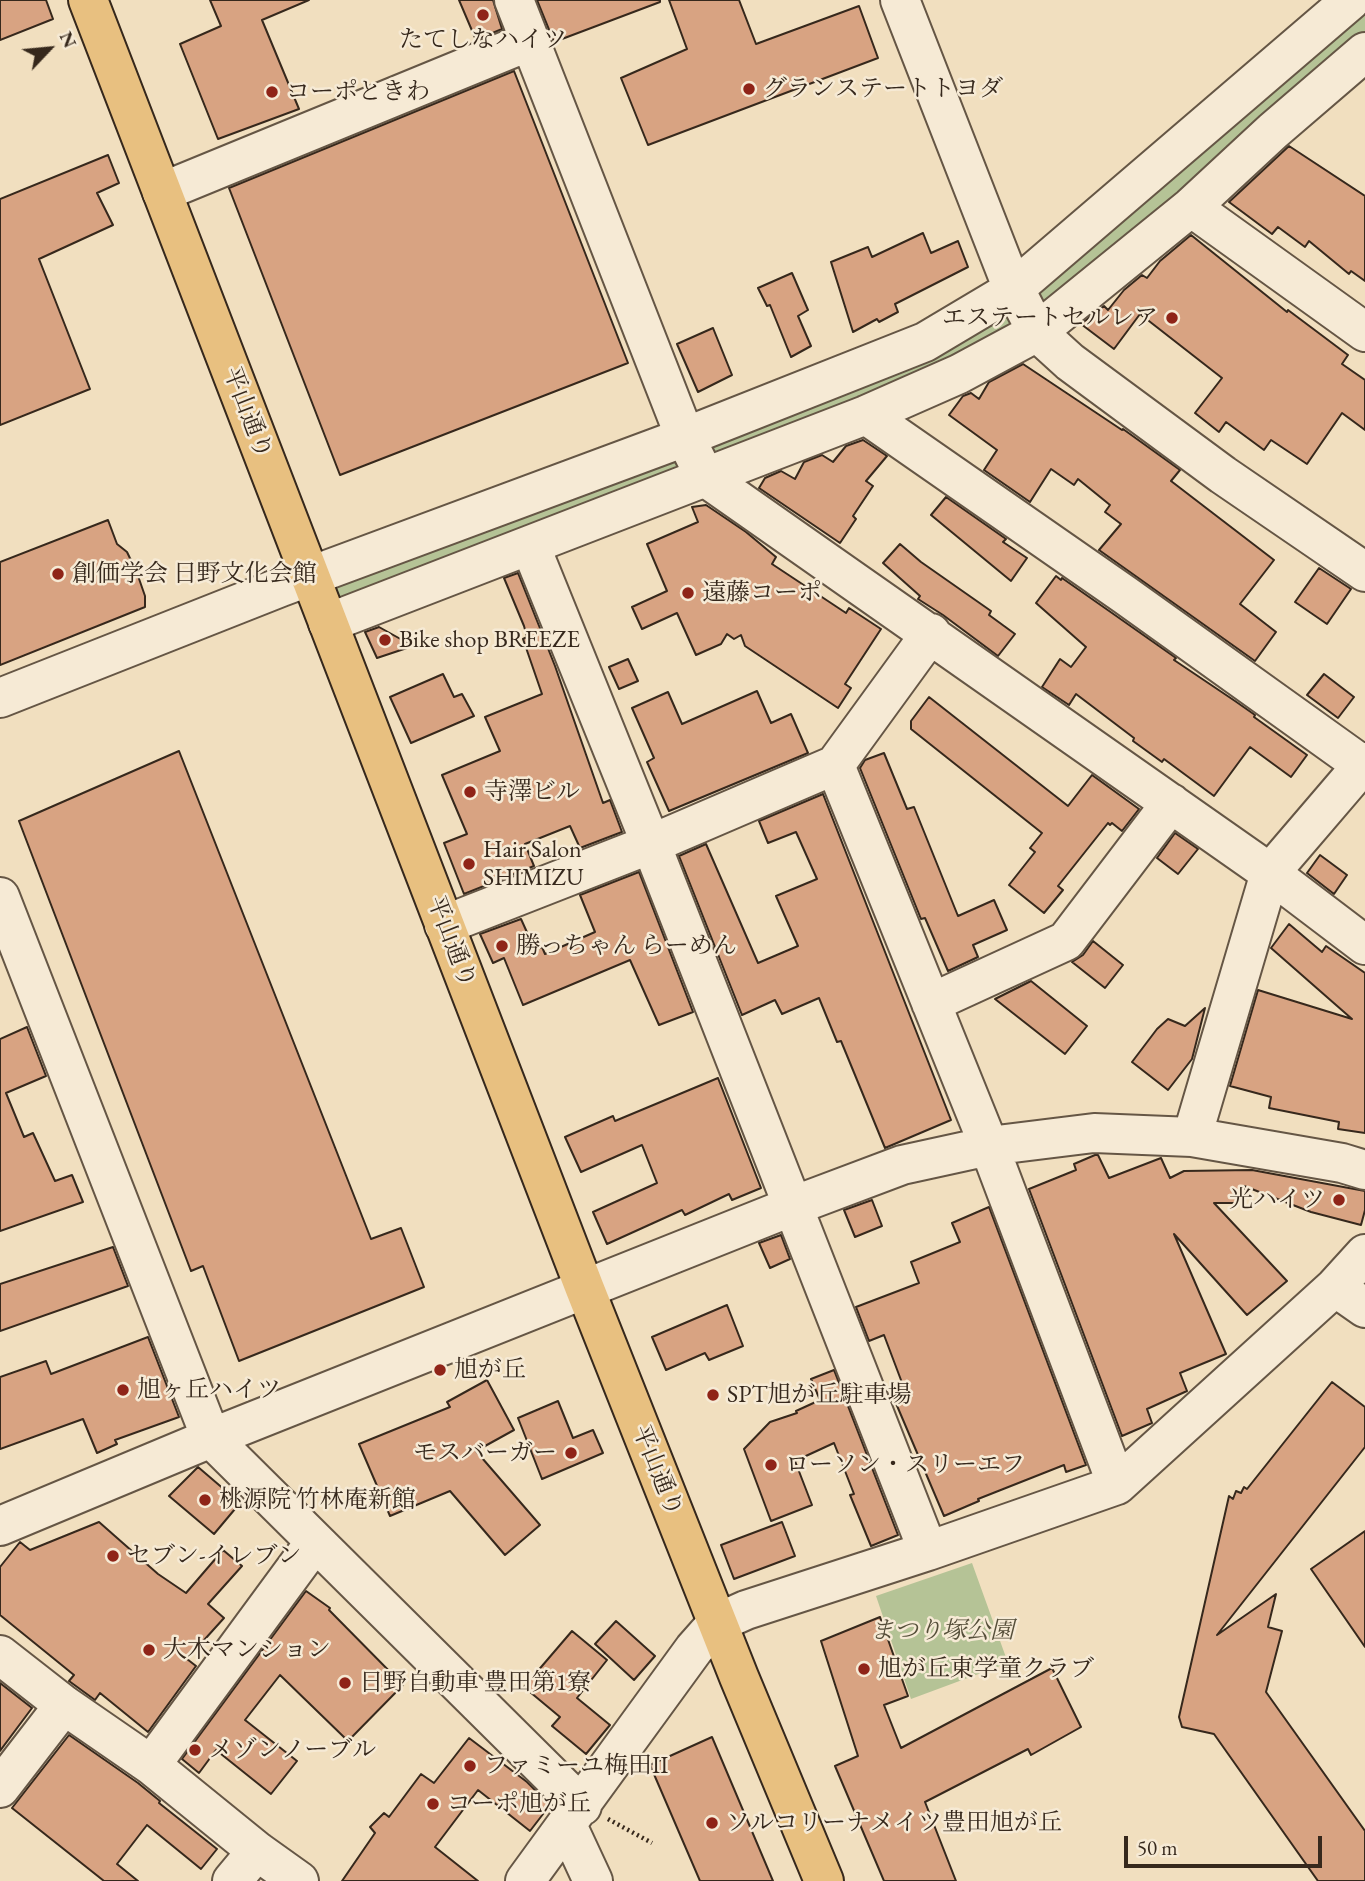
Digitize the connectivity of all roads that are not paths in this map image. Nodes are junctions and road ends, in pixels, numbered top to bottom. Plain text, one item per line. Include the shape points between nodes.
1 (88, 0) edge
2 (514, 0) edge
3 (900, 0) edge
4 (1351, 0) edge
5 (530, 41) junction
6 (1365, 52) edge
7 (162, 192) junction
8 (1191, 207) junction
9 (1014, 289) junction
10 (1037, 332) junction
11 (1365, 332) edge
12 (866, 415) junction
13 (685, 437) junction
14 (705, 478) junction
15 (530, 545) junction
16 (1365, 572) edge
17 (310, 577) junction
18 (328, 623) junction
19 (931, 634) junction
20 (0, 698) edge
21 (835, 765) junction
22 (1364, 765) edge
23 (1171, 803) junction
24 (650, 844) junction
25 (1270, 873) junction
26 (0, 897) edge
27 (444, 925) junction
28 (1365, 945) edge
29 (931, 1003) junction
30 (1192, 1137) junction
31 (989, 1146) junction
32 (1365, 1170) edge
33 (793, 1206) junction
34 (1365, 1254) edge
35 (585, 1289) junction
36 (1350, 1298) edge
37 (211, 1438) junction
38 (1117, 1485) junction
39 (0, 1526) edge
40 (315, 1542) junction
41 (928, 1551) junction
42 (717, 1623) junction
43 (0, 1655) edge
44 (64, 1705) junction
45 (150, 1765) junction
46 (0, 1788) edge
47 (575, 1815) junction
48 (257, 1851) junction
49 (232, 1881) edge
50 (299, 1881) edge
51 (526, 1881) edge
52 (593, 1881) edge
53 (824, 1881) edge

1 - 7 main road, 平山通り
2 - 5 street
3 - 9 street
4 - 9 street
5 - 7 street
5 - 13 street
6 - 8 street
7 - 17 main road, 平山通り
8 - 10 street
8 - 11 street
9 - 10 street
9 - 13 street via 925,342
10 - 12 street via 959,374
10 - 16 street via 1070,362 1212,467
12 - 14 street
12 - 22 street
13 - 14 street
13 - 17 street
14 - 15 street
14 - 19 street
15 - 18 street
15 - 24 street
17 - 18 main road, 平山通り
17 - 20 street
18 - 27 main road, 平山通り
19 - 21 street
19 - 23 street
21 - 24 street
21 - 29 street
22 - 25 street
23 - 25 street
23 - 29 street via 1066,941
24 - 27 street
24 - 33 street
25 - 28 street
25 - 30 street
26 - 37 street
27 - 35 main road, 平山通り
29 - 31 street
30 - 31 street via 1094,1133
30 - 32 street
31 - 33 street via 902,1165
31 - 38 street
33 - 35 street
33 - 41 street
34 - 36 street
35 - 37 street
35 - 42 main road, 平山通り
36 - 38 street
37 - 39 street
37 - 40 street
38 - 41 street
40 - 45 street
40 - 47 street
41 - 42 street
42 - 47 street
42 - 53 main road, 平山通り
43 - 44 street
44 - 45 street
44 - 46 street
45 - 48 street
47 - 51 street
47 - 52 street
48 - 49 street
48 - 50 street

